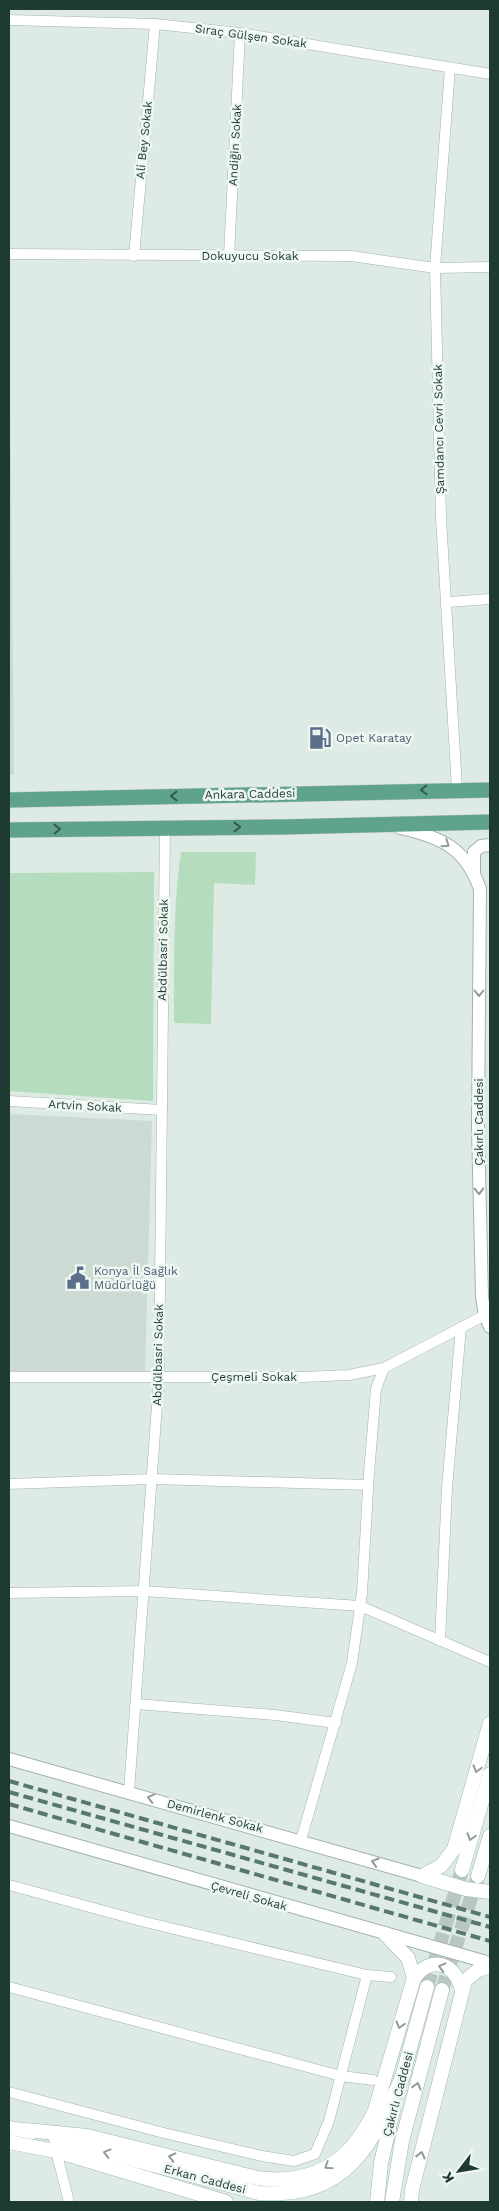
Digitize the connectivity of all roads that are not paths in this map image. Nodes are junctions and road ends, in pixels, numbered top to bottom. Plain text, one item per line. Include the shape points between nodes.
1 (9, 20) edge
2 (155, 24) junction
3 (240, 33) junction
4 (450, 68) junction
5 (490, 74) edge
6 (9, 254) edge
7 (134, 256) junction
8 (229, 256) junction
9 (490, 266) edge
10 (435, 268) junction
11 (490, 599) edge
12 (448, 602) junction
13 (457, 789) junction
14 (490, 790) edge
15 (9, 800) edge
16 (490, 822) edge
17 (383, 824) junction
18 (165, 828) junction
19 (9, 830) edge
20 (490, 845) edge
21 (474, 872) junction
22 (9, 1101) edge
23 (162, 1110) junction
24 (485, 1315) junction
25 (462, 1327) junction
26 (490, 1327) edge
27 (384, 1368) junction
28 (159, 1377) junction
29 (9, 1378) edge
30 (152, 1479) junction
31 (9, 1484) edge
32 (368, 1485) junction
33 (144, 1591) junction
34 (9, 1593) edge
35 (360, 1606) junction
36 (440, 1641) junction
37 (490, 1662) edge
38 (136, 1704) junction
39 (336, 1723) junction
40 (490, 1723) edge
41 (9, 1759) edge
42 (490, 1774) edge
43 (129, 1792) junction
44 (9, 1826) edge
45 (490, 1836) edge
46 (301, 1840) junction
47 (462, 1870) tunnel mouth
48 (422, 1876) junction
49 (478, 1876) tunnel mouth
50 (9, 1885) edge
51 (490, 1892) edge
52 (385, 1934) junction
53 (490, 1963) edge
54 (490, 1966) edge
55 (367, 1975) junction
56 (391, 1978) dead end
57 (414, 1978) junction
58 (9, 1987) edge
59 (427, 1987) tunnel mouth
60 (442, 1990) tunnel mouth
61 (462, 1991) junction
62 (404, 2073) junction
63 (341, 2076) junction
64 (373, 2080) dead end
65 (9, 2092) edge
66 (9, 2128) edge
67 (26, 2130) junction
68 (9, 2142) edge
69 (56, 2151) junction
70 (69, 2202) edge
71 (226, 2202) edge
72 (377, 2202) edge
73 (392, 2202) edge
74 (411, 2202) edge

1 - 2 street, Sıraç Gülşen Sokak
2 - 3 street, Sıraç Gülşen Sokak
2 - 7 street, Ali Bey Sokak
3 - 4 street, Sıraç Gülşen Sokak
3 - 8 street, Andiğin Sokak
4 - 5 street, Sıraç Gülşen Sokak
4 - 10 street, Şamdancı Cevri Sokak
6 - 7 street, Dokuyucu Sokak
7 - 8 street, Dokuyucu Sokak
8 - 10 street, Dokuyucu Sokak via 351,256
9 - 10 street, Dokuyucu Sokak
10 - 12 street, Şamdancı Cevri Sokak via 441,518
11 - 12 street
12 - 13 street, Şamdancı Cevri Sokak
13 - 14 main road, Ankara Caddesi
13 -> 15 main road, Ankara Caddesi
16 - 17 main road
18 -> 17 main road
17 -> 21 street, Çakırlı Caddesi via 444,841 462,856
19 -> 18 main road
18 - 23 street, Abdülbasri Sokak
20 - 21 street via 481,846 474,852
21 -> 24 street, Çakırlı Caddesi via 480,889 478,1126
22 - 23 street, Artvin Sokak
23 - 28 street, Abdülbasri Sokak
24 - 25 street, Çeşmeli Sokak
24 - 26 street, Çakırlı Caddesi
25 - 27 street, Çeşmeli Sokak
25 - 36 street via 447,1488
27 - 28 street, Çeşmeli Sokak via 349,1375 312,1377
27 - 32 street via 376,1389
28 - 29 street, Çeşmeli Sokak
28 - 30 street, Abdülbasri Sokak
30 - 31 street
30 - 32 street
30 - 33 street, Abdülbasri Sokak
32 - 35 street
33 - 34 street
33 - 35 street
33 - 38 street, Abdülbasri Sokak
35 - 36 street
35 - 39 street via 352,1663
36 - 37 street
38 - 39 street
38 - 43 street, Abdülbasri Sokak
39 - 46 street
40 -> 48 main road via 454,1849 441,1866
41 - 43 street, Demirlenk Sokak
42 -> 47 main road
46 -> 43 street, Demirlenk Sokak
44 - 52 street, Çevreli Sokak
45 - 49 main road
48 -> 46 street, Demirlenk Sokak
48 - 51 main road via 466,1889
50 - 55 street via 145,1922
52 - 53 street, Çevreli Sokak
52 - 57 main road via 408,1958
54 - 61 main road via 469,1975
55 - 56 street
55 - 63 street
61 -> 57 main road via 457,1976 444,1966 428,1966
57 -> 67 main road via 375,2110 367,2127 343,2155 317,2173 291,2180 257,2178 87,2136
58 - 63 street
59 - 62 main road, Çakırlı Caddesi
73 -> 60 main road, Çakırlı Caddesi via 402,2141
74 -> 61 main road
62 -> 67 main road, Erkan Caddesi via 380,2124 357,2159 322,2185 302,2192 252,2191
62 - 72 main road, Çakırlı Caddesi via 381,2163
63 - 64 street
63 - 65 street via 329,2121 315,2154 294,2161 164,2133
66 - 67 main road, Erkan Caddesi
68 - 69 main road, Erkan Caddesi
69 - 70 street
69 - 71 main road, Erkan Caddesi

